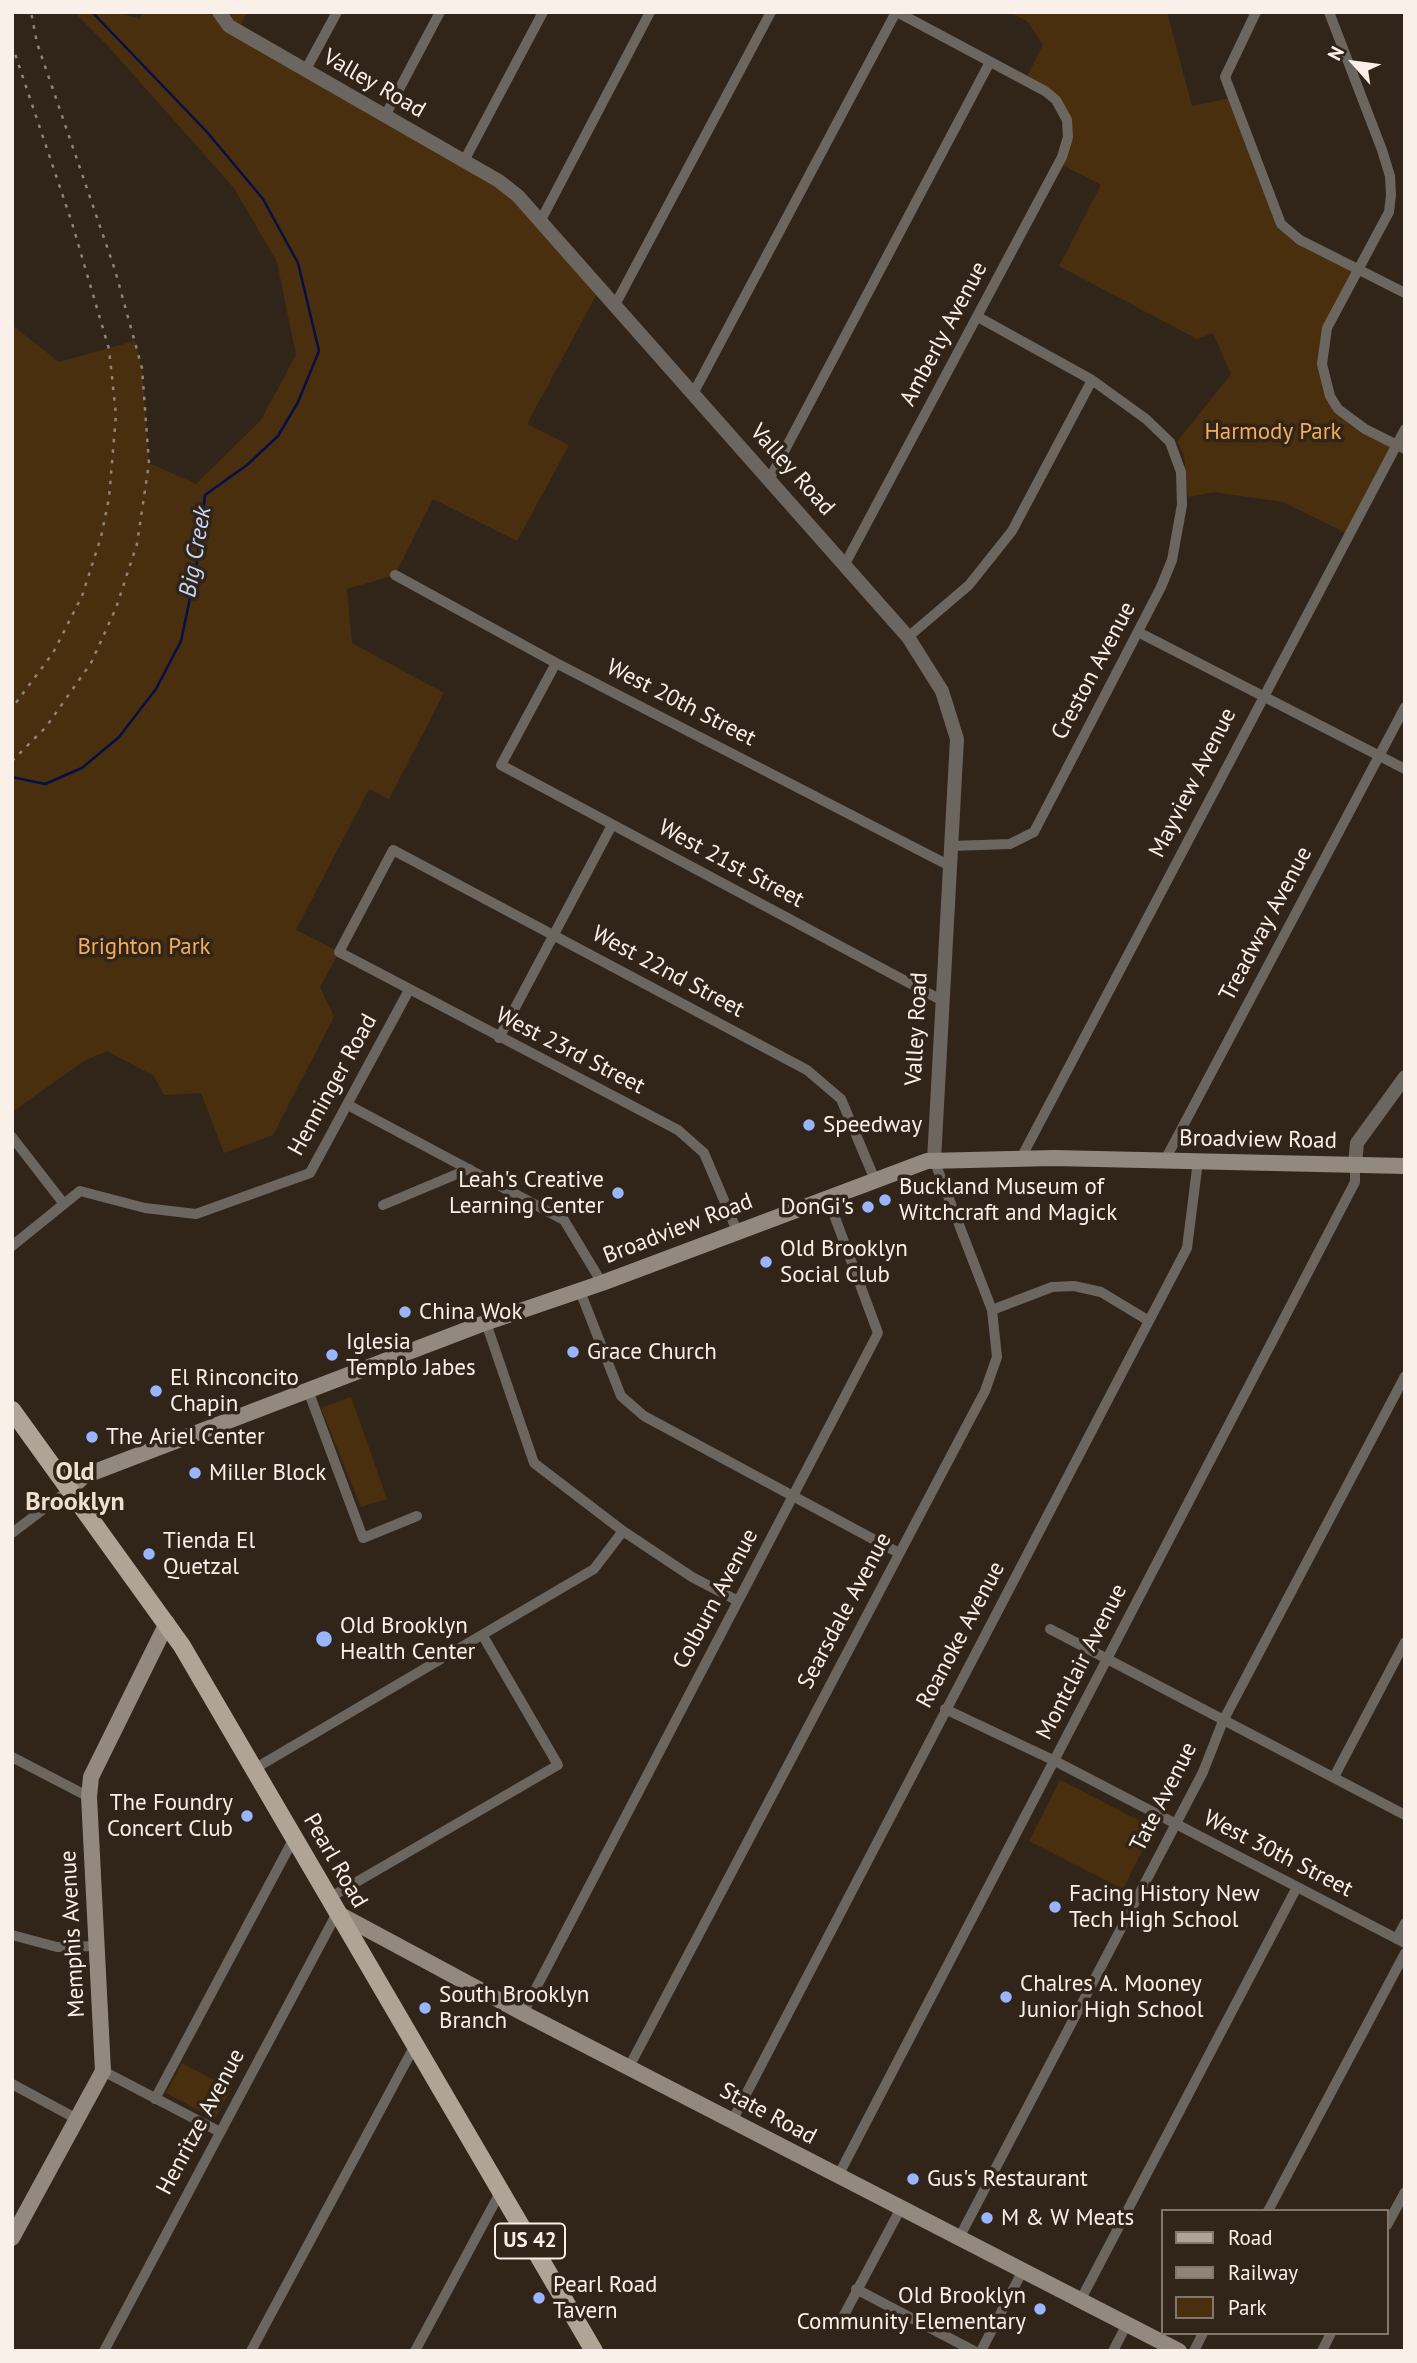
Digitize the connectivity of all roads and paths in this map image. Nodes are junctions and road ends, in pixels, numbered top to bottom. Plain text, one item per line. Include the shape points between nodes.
1 (219, 12) edge
2 (337, 12) edge
3 (440, 12) edge
4 (543, 12) edge
5 (650, 12) edge
6 (771, 12) edge
7 (896, 12) edge
8 (1256, 12) edge
9 (1329, 12) edge
10 (990, 62) junction
11 (305, 71) junction
12 (385, 116) junction
13 (464, 161) junction
14 (541, 220) junction
15 (1360, 270) junction
16 (1405, 293) edge
17 (615, 305) junction
18 (978, 317) junction
19 (1092, 380) junction
20 (694, 392) junction
21 (1405, 429) edge
22 (1401, 447) edge
23 (770, 478) junction
24 (845, 564) junction
25 (394, 575) dead end
26 (1138, 632) junction
27 (908, 637) junction
28 (556, 663) junction
29 (1262, 696) junction
30 (1405, 707) edge
31 (1380, 756) junction
32 (1405, 769) edge
33 (612, 825) junction
34 (951, 846) junction
35 (950, 866) junction
36 (554, 935) junction
37 (338, 953) joint
38 (409, 990) junction
39 (942, 1000) junction
40 (499, 1038) junction
41 (1405, 1077) edge
42 (348, 1105) junction
43 (12, 1137) edge
44 (1021, 1158) junction
45 (934, 1160) junction
46 (1165, 1160) junction
47 (1198, 1161) junction
48 (1355, 1164) junction
49 (1405, 1166) edge
50 (469, 1169) junction
51 (875, 1180) junction
52 (827, 1196) junction
53 (64, 1204) junction
54 (383, 1205) dead end
55 (737, 1231) junction
56 (12, 1246) edge
57 (602, 1283) junction
58 (580, 1291) junction
59 (992, 1310) junction
60 (1149, 1321) junction
61 (486, 1323) junction
62 (1405, 1376) edge
63 (309, 1393) junction
64 (12, 1410) edge
65 (70, 1489) junction
66 (794, 1496) junction
67 (417, 1516) dead end
68 (623, 1531) junction
69 (12, 1533) edge
70 (899, 1553) junction
71 (738, 1601) junction
72 (167, 1623) junction
73 (1051, 1629) dead end
74 (483, 1636) junction
75 (1405, 1642) edge
76 (1107, 1659) junction
77 (945, 1709) junction
78 (1223, 1721) junction
79 (12, 1757) edge
80 (1055, 1761) junction
81 (254, 1769) junction
82 (1334, 1777) junction
83 (89, 1797) junction
84 (1405, 1815) edge
85 (1174, 1824) junction
86 (294, 1838) junction
87 (1297, 1887) junction
88 (333, 1906) junction
89 (1405, 1923) edge
90 (12, 1935) edge
91 (1401, 1940) edge
92 (97, 1946) junction
93 (1405, 1953) edge
94 (523, 2013) junction
95 (414, 2047) junction
96 (629, 2067) junction
97 (103, 2071) junction
98 (12, 2084) edge
99 (155, 2099) junction
100 (77, 2119) junction
101 (732, 2121) junction
102 (220, 2132) junction
103 (838, 2176) junction
104 (502, 2189) junction
105 (1405, 2192) edge
106 (901, 2208) junction
107 (1269, 2209) edge
108 (1389, 2221) edge
109 (12, 2238) edge
110 (959, 2238) junction
111 (1023, 2270) junction
112 (856, 2289) junction
113 (1080, 2301) junction
114 (844, 2315) dead end
115 (1127, 2324) junction
116 (1202, 2335) edge
117 (1330, 2335) edge
118 (592, 2349) edge
119 (104, 2351) edge
120 (251, 2351) edge
121 (415, 2351) edge
122 (974, 2351) edge
123 (981, 2351) edge
124 (1113, 2351) edge
125 (1180, 2351) edge
126 (1194, 2351) edge
127 (1322, 2351) edge

1 - 11 street, Valley Road via 229,26
2 - 11 street
3 - 12 street
4 - 13 street
5 - 14 street
6 - 17 street
7 - 10 street
7 - 20 street
8 - 15 street via 1225,77 1281,223 1300,240
9 - 15 street via 1390,176 1389,212
10 - 18 street, Amberly Avenue via 1056,100 1067,120 1068,137 1062,157
10 - 23 street
11 - 12 street, Valley Road
12 - 13 street, Valley Road
13 - 14 street, Valley Road via 502,183
14 - 17 street, Valley Road
15 - 16 street
15 - 22 street via 1327,328 1325,381 1345,416
17 - 20 street, Valley Road
18 - 19 street
18 - 24 street, Amberly Avenue
19 - 26 street, Creston Avenue via 1170,442 1181,472 1177,535 1161,587
19 - 27 street via 1012,531 969,585
20 - 23 street, Valley Road
21 - 22 street, Mayview Avenue
22 - 29 street, Mayview Avenue
23 - 24 street, Valley Road
24 - 27 street, Valley Road
25 - 28 street, West 20th Street
26 - 29 street
26 - 34 street, Creston Avenue via 1034,832 1010,844
27 - 34 street, Valley Road via 942,691 957,739
28 - 33 street, West 21st Street via 500,765
28 - 35 street, West 20th Street
29 - 31 street
29 - 44 street, Mayview Avenue
30 - 31 street, Treadway Avenue
31 - 32 street
31 - 46 street, Treadway Avenue
33 - 36 street
33 - 39 street, West 21st Street
34 - 35 street, Valley Road
35 - 39 street, Valley Road
36 - 37 street, West 22nd Street via 393,850
36 - 40 street
36 - 51 street, West 22nd Street via 823,1081 841,1099
37 - 38 street, West 23rd Street
38 - 40 street, West 23rd Street
38 - 42 street, Henninger Road
39 - 45 street, Valley Road
40 - 55 street, West 23rd Street via 678,1130 704,1153
41 - 48 street via 1357,1143
42 - 50 street
42 - 53 street, Henninger Road via 310,1172 196,1214 145,1208 80,1191
43 - 53 street
44 - 45 main road, Broadview Road
44 - 46 main road, Broadview Road
45 - 51 main road, Broadview Road
45 - 59 street, Searsdale Avenue
46 - 47 main road, Broadview Road
47 - 48 main road, Broadview Road
47 - 60 street, Roanoke Avenue via 1187,1248
48 - 49 main road, Broadview Road
48 - 76 street, Montclair Avenue via 1355,1182
50 - 54 street
50 - 57 street via 564,1220
51 - 52 main road, Broadview Road
52 - 55 main road, Broadview Road
52 - 66 street, Colburn Avenue via 878,1333
53 - 56 street, Henninger Road
55 - 57 main road, Broadview Road
57 - 58 main road, Broadview Road
58 - 61 main road, Broadview Road
58 - 66 street via 621,1395 630,1404 643,1416
59 - 60 street via 1052,1287 1073,1286 1101,1292
59 - 70 street, Searsdale Avenue via 997,1357 985,1391
60 - 77 street, Roanoke Avenue
61 - 63 main road, Broadview Road
61 - 68 street via 534,1462
62 - 78 street, Tate Avenue
63 - 65 main road, Broadview Road via 84,1476
63 - 67 street via 363,1538
64 - 65 main road, Pearl Road / US 42
65 - 69 street, Broadview Road
65 - 72 main road, Pearl Road / US 42
66 - 70 street
66 - 71 street, Colburn Avenue
68 - 71 street
68 - 74 street via 594,1569
70 - 96 street, Searsdale Avenue
71 - 94 street, Colburn Avenue
72 - 81 main road, Pearl Road / US 42
72 - 83 main road, Memphis Avenue via 100,1754
73 - 76 street
74 - 81 street
74 - 88 street via 558,1765
75 - 82 street
76 - 78 street
76 - 80 street, Montclair Avenue
77 - 80 street, West 30th Street
77 - 101 street, Roanoke Avenue
78 - 82 street
78 - 85 street, Tate Avenue via 1203,1772
79 - 83 street
80 - 85 street, West 30th Street
80 - 103 street, Montclair Avenue
81 - 86 main road, Pearl Road / US 42
82 - 84 street
83 - 92 main road, Memphis Avenue
85 - 87 street, West 30th Street
85 - 110 street, Tate Avenue
86 - 88 main road, Pearl Road / US 42
86 - 99 street
87 - 91 street, West 30th Street
87 - 113 street
88 - 94 main road, State Road
88 - 95 main road, Pearl Road / US 42
88 - 102 street, Henritze Avenue
89 - 91 street
90 - 92 street via 57,1947
92 - 97 main road, Memphis Avenue
93 - 107 street
94 - 96 main road, State Road
95 - 104 main road, Pearl Road / US 42
95 - 120 street
96 - 101 main road, State Road
97 - 99 street
97 - 100 main road
98 - 100 street
99 - 102 street
100 - 109 main road
101 - 103 main road, State Road
102 - 119 street, Henritze Avenue
103 - 106 main road, State Road
104 - 118 main road, Pearl Road / US 42
104 - 121 street
105 - 108 street
106 - 110 main road, State Road
106 - 112 street
110 - 111 main road, State Road
111 - 113 main road, State Road
111 - 123 street
112 - 114 street
112 - 122 street
113 - 115 main road, State Road
115 - 124 street
115 - 125 main road, State Road
116 - 126 street
117 - 127 street

